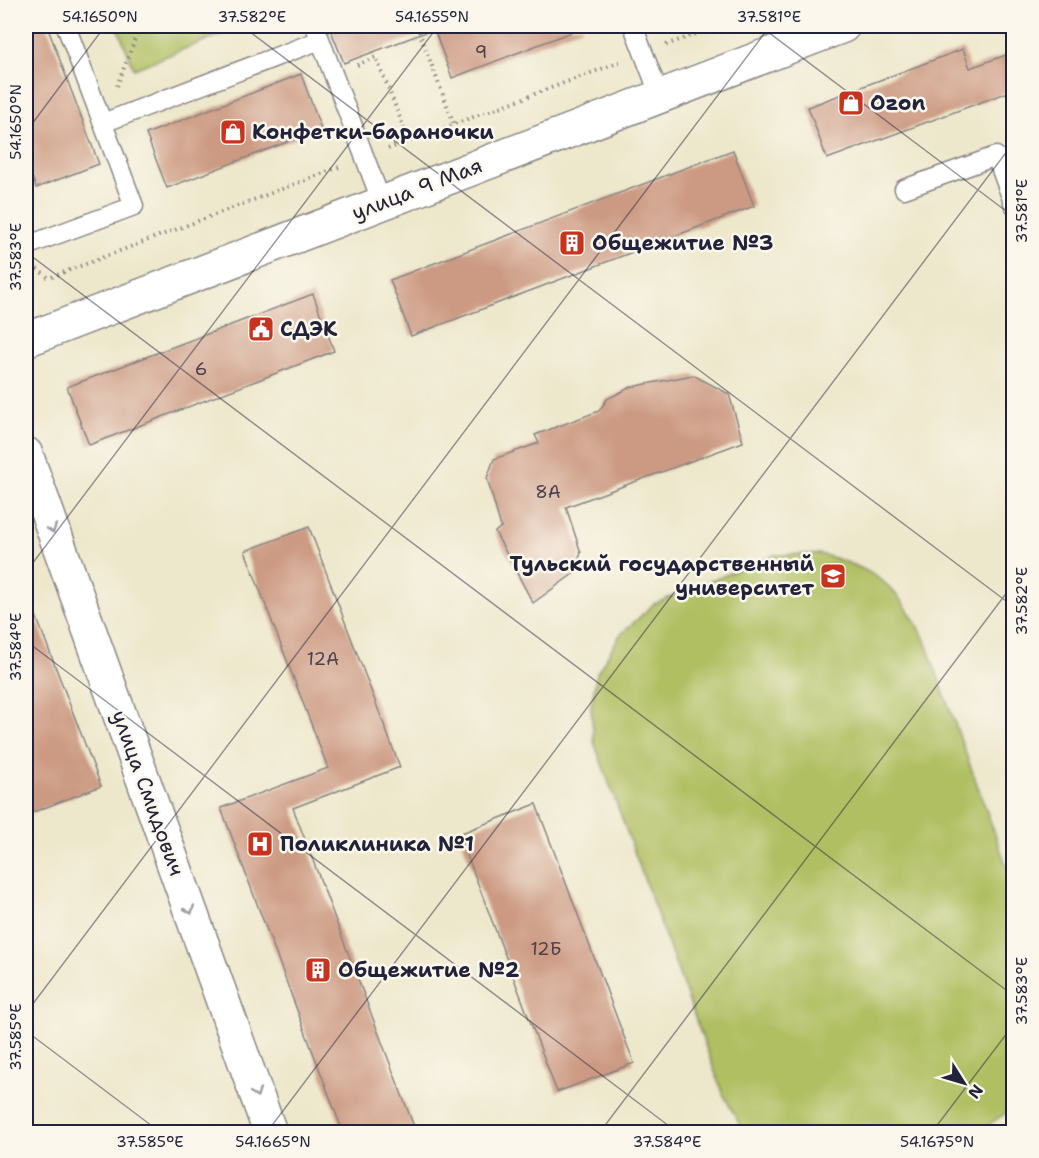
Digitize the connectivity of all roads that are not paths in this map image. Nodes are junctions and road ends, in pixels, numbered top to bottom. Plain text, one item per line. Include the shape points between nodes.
1 (66, 26) edge
2 (633, 26) edge
3 (843, 26) edge
4 (317, 33) edge
5 (660, 96) junction
6 (103, 123) junction
7 (904, 189) dead end
8 (382, 203) junction
9 (1014, 205) edge
10 (26, 246) edge
11 (26, 340) edge
12 (26, 454) edge
13 (270, 1132) edge

1 - 6 lane
2 - 5 lane
3 - 5 main road, улица 9 Мая
4 - 6 lane
4 - 8 lane
5 - 8 main road, улица 9 Мая
6 - 10 lane via 134,206
7 - 9 lane via 996,156
8 - 11 main road, улица 9 Мая
12 -> 13 main road, улица Смидович

